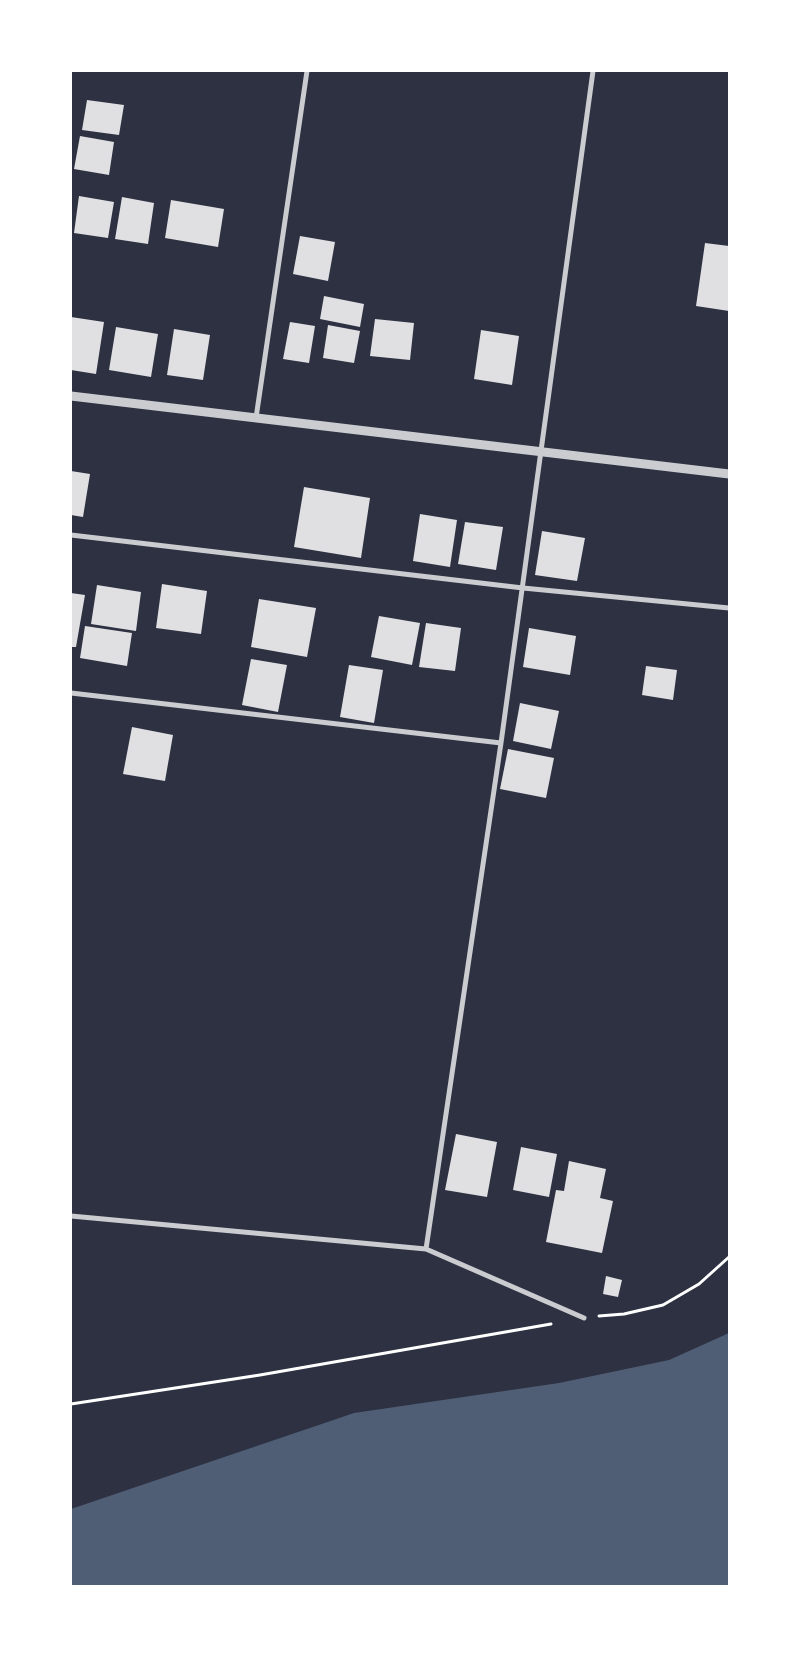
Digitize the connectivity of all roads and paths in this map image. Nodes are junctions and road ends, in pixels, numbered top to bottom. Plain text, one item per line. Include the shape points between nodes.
1 (307, 71) edge
2 (593, 71) edge
3 (71, 396) edge
4 (256, 419) junction
5 (542, 452) junction
6 (729, 474) edge
7 (71, 535) edge
8 (523, 588) junction
9 (729, 608) edge
10 (71, 693) edge
11 (502, 743) junction
12 (71, 1216) edge
13 (426, 1249) junction
14 (729, 1256) edge
15 (584, 1318) junction
16 (71, 1404) edge

1 - 4 street
2 - 5 street
3 - 4 street
4 - 5 street
5 - 6 street
5 - 8 street
7 - 8 street
8 - 9 street
8 - 11 street
10 - 11 street
11 - 13 street
12 - 13 street
13 - 15 street
14 - 15 path via 699,1284 663,1305 624,1314
15 - 16 path via 270,1374

